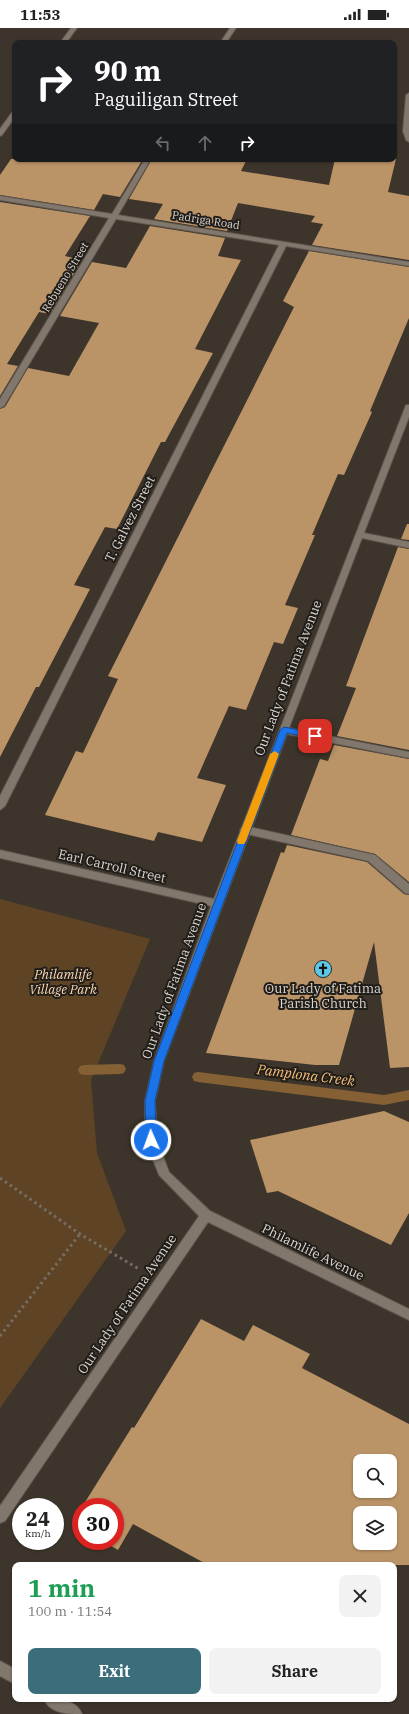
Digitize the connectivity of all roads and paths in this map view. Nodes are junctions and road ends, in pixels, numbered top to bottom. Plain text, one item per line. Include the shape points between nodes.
1 (74, 28) edge
2 (233, 28) edge
3 (65, 40) edge
4 (225, 40) edge
5 (409, 96) edge
6 (12, 116) edge
7 (0, 134) edge
8 (409, 140) edge
9 (146, 162) edge
10 (0, 198) edge
11 (114, 217) junction
12 (283, 244) junction
13 (409, 264) edge
14 (0, 406) edge
15 (409, 407) edge
16 (359, 535) junction
17 (409, 545) edge
18 (284, 730) junction
19 (409, 755) edge
20 (0, 806) edge
21 (245, 830) junction
22 (0, 854) edge
23 (409, 890) edge
24 (218, 904) junction
25 (0, 1178) edge
26 (206, 1215) junction
27 (80, 1234) junction
28 (160, 1282) junction
29 (409, 1315) edge
30 (0, 1336) edge
31 (0, 1517) edge
32 (0, 1668) edge
33 (12, 1675) edge
34 (56, 1702) edge
35 (75, 1714) edge

1 - 3 street
2 - 4 street
5 - 8 street via 406,131
6 - 7 street
9 - 11 street, Rebueno Street
10 - 11 street, Padriga Road
11 - 12 street, Padriga Road
11 - 14 street, Rebueno Street
12 - 13 street, Padriga Road
12 - 20 street, T. Galvez Street
15 - 16 street, Our Lady of Fatima Avenue
16 - 17 street
16 - 18 street, Our Lady of Fatima Avenue
18 - 19 street
18 - 21 street, Our Lady of Fatima Avenue
21 - 23 street via 371,858
21 - 24 street, Our Lady of Fatima Avenue
22 - 24 street, Earl Carroll Street
24 - 26 street, Our Lady of Fatima Avenue via 159,1061 150,1101 151,1140 165,1175
25 - 27 path
26 - 28 street, Our Lady of Fatima Avenue
26 - 29 street, Philamlife Avenue
27 - 28 path
27 - 30 path
28 - 31 street, Our Lady of Fatima Avenue
32 - 33 street
34 - 35 street

